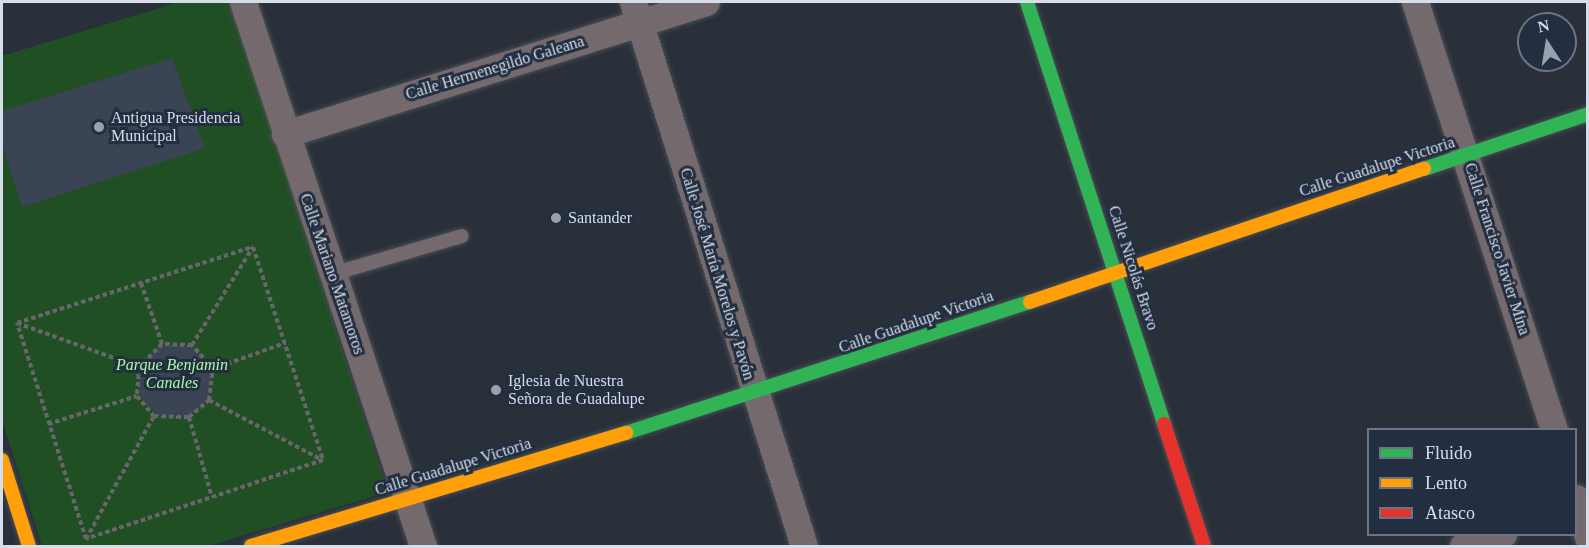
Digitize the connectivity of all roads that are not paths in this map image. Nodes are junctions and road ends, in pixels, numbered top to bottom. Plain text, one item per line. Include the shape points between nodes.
1 (243, 2) edge
2 (706, 2) edge
3 (1027, 2) edge
4 (1415, 2) edge
5 (636, 12) edge
6 (1587, 114) edge
7 (285, 134) junction
8 (1467, 155) junction
9 (462, 236) dead end
10 (1117, 272) junction
11 (332, 274) junction
12 (755, 394) junction
13 (1554, 428) edge
14 (2, 460) edge
15 (407, 497) junction
16 (1579, 508) edge
17 (1496, 536) edge
18 (1587, 537) edge
19 (29, 546) edge
20 (251, 546) edge
21 (423, 546) edge
22 (804, 546) edge
23 (1204, 546) edge
24 (1463, 546) edge

1 - 7 street, Calle Mariano Matamoros
2 - 5 street, Calle Hermenegildo Galeana
3 - 10 street, Calle Nicolás Bravo
4 - 8 street, Calle Francisco Javier Mina
5 - 7 street, Calle Hermenegildo Galeana
5 - 12 street, Calle José María Morelos y Pavón
6 - 8 street, Calle Guadalupe Victoria
7 - 11 street, Calle Mariano Matamoros
8 - 10 street, Calle Guadalupe Victoria
8 - 13 street, Calle Francisco Javier Mina
9 - 11 lane
10 - 12 street, Calle Guadalupe Victoria
10 - 23 street, Calle Nicolás Bravo
11 - 15 street, Calle Mariano Matamoros
12 - 15 street, Calle Guadalupe Victoria
12 - 22 street, Calle José María Morelos y Pavón
14 - 19 street
15 - 20 street, Calle Guadalupe Victoria
15 - 21 street, Calle Mariano Matamoros
16 - 18 street
17 - 24 street

